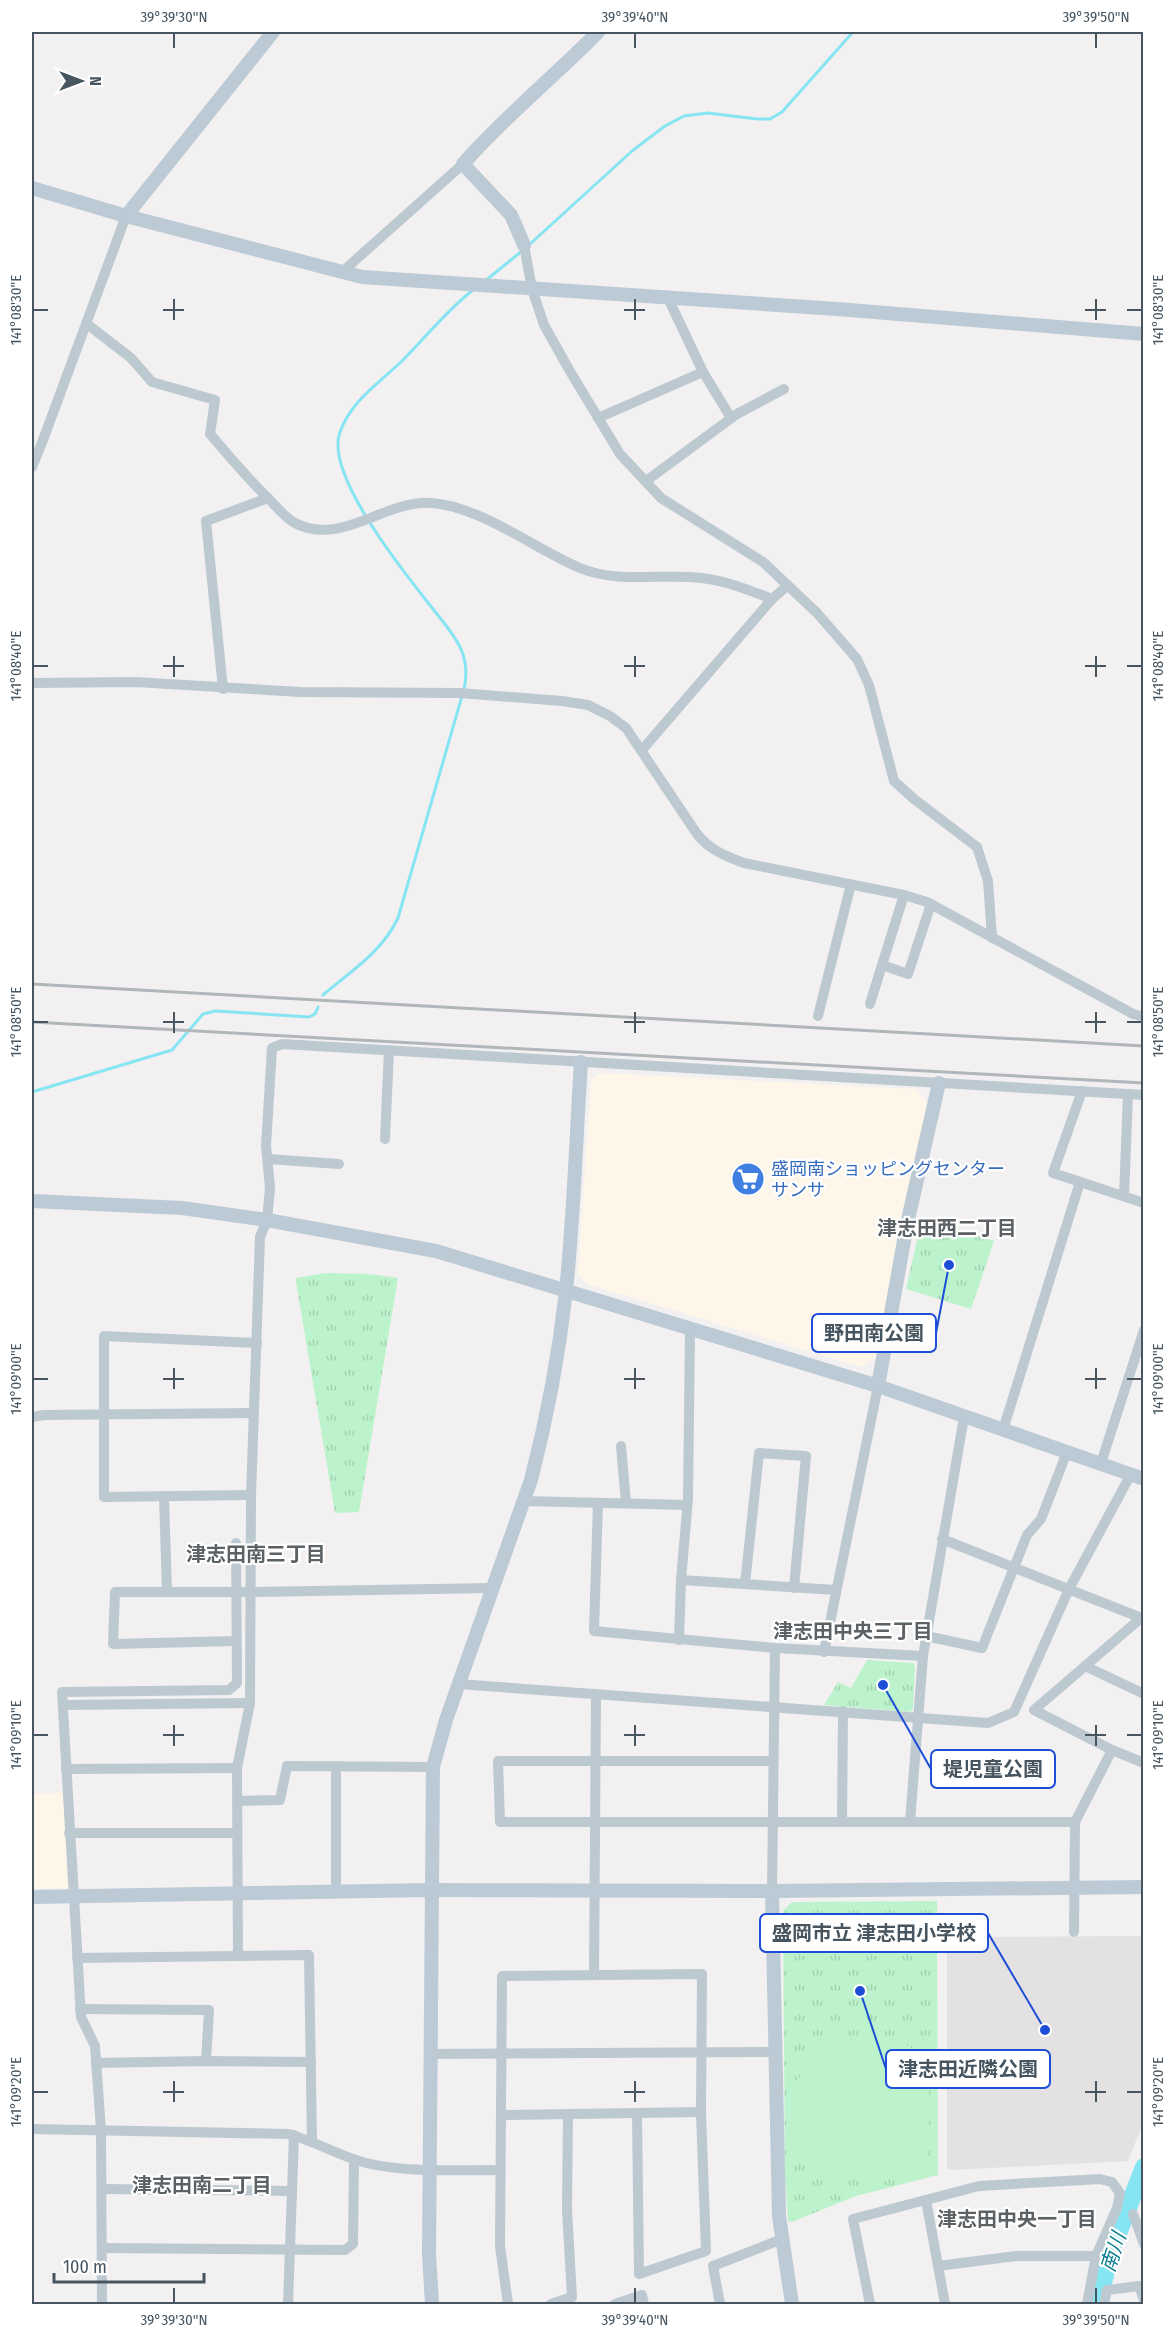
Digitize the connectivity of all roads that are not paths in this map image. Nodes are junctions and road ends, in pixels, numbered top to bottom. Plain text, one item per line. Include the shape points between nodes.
1 (270, 32) edge
2 (598, 32) edge
3 (464, 164) junction
4 (32, 188) edge
5 (126, 216) junction
6 (524, 248) joint
7 (342, 272) junction
8 (532, 289) junction
9 (668, 298) junction
10 (87, 324) junction
11 (1143, 334) edge
12 (703, 372) junction
13 (784, 389) dead end
14 (598, 418) junction
15 (731, 418) junction
16 (32, 467) edge
17 (645, 481) junction
18 (268, 498) junction
19 (787, 586) junction
20 (772, 599) junction
21 (32, 683) edge
22 (223, 689) junction
23 (642, 750) junction
24 (851, 884) junction
25 (904, 895) junction
26 (930, 904) junction
27 (992, 938) junction
28 (882, 965) junction
29 (870, 1004) dead end
30 (818, 1016) dead end
31 (1143, 1017) edge
32 (389, 1050) junction
33 (581, 1062) junction
34 (939, 1083) junction
35 (1082, 1091) junction
36 (1128, 1094) junction
37 (1143, 1095) edge
38 (385, 1138) dead end
39 (268, 1159) junction
40 (339, 1164) dead end
41 (1080, 1182) junction
42 (1124, 1196) junction
43 (32, 1201) edge
44 (1143, 1203) edge
45 (267, 1220) junction
46 (566, 1290) junction
47 (690, 1329) junction
48 (1143, 1330) edge
49 (257, 1343) junction
50 (1131, 1369) junction
51 (1143, 1373) edge
52 (878, 1386) junction
53 (254, 1413) junction
54 (102, 1414) junction
55 (32, 1417) edge
56 (964, 1417) junction
57 (1003, 1430) junction
58 (621, 1446) dead end
59 (1067, 1452) junction
60 (1101, 1463) junction
61 (1137, 1477) edge
62 (251, 1495) junction
63 (164, 1496) junction
64 (523, 1502) junction
65 (598, 1503) junction
66 (626, 1503) junction
67 (687, 1504) junction
68 (942, 1539) junction
69 (236, 1543) dead end
70 (1014, 1569) junction
71 (681, 1580) junction
72 (745, 1584) junction
73 (492, 1588) junction
74 (794, 1588) junction
75 (1070, 1589) junction
76 (836, 1590) junction
77 (167, 1592) junction
78 (236, 1592) junction
79 (250, 1592) junction
80 (1142, 1618) edge
81 (926, 1636) junction
82 (679, 1640) junction
83 (236, 1641) junction
84 (775, 1648) junction
85 (824, 1652) junction
86 (923, 1656) junction
87 (1084, 1666) junction
88 (458, 1684) junction
89 (596, 1694) junction
90 (1143, 1694) edge
91 (250, 1703) junction
92 (63, 1705) junction
93 (774, 1706) junction
94 (843, 1711) junction
95 (917, 1716) junction
96 (1112, 1750) junction
97 (594, 1761) junction
98 (774, 1761) junction
99 (1143, 1763) edge
100 (336, 1766) junction
101 (433, 1767) junction
102 (237, 1768) junction
103 (66, 1769) junction
104 (237, 1801) junction
105 (594, 1822) junction
106 (773, 1822) junction
107 (842, 1822) junction
108 (910, 1822) junction
109 (1075, 1822) junction
110 (69, 1833) junction
111 (236, 1833) junction
112 (1143, 1887) edge
113 (1075, 1888) junction
114 (595, 1889) junction
115 (431, 1890) junction
116 (772, 1891) junction
117 (336, 1892) junction
118 (237, 1894) junction
119 (73, 1896) junction
120 (32, 1897) edge
121 (1074, 1932) dead end
122 (238, 1956) junction
123 (77, 1958) junction
124 (594, 1974) junction
125 (80, 2009) junction
126 (703, 2052) junction
127 (776, 2052) junction
128 (501, 2053) junction
129 (430, 2054) junction
130 (206, 2061) junction
131 (310, 2062) junction
132 (96, 2063) junction
133 (701, 2112) junction
134 (568, 2114) junction
135 (637, 2114) junction
136 (502, 2115) junction
137 (32, 2129) edge
138 (101, 2130) junction
139 (294, 2135) junction
140 (312, 2141) junction
141 (354, 2160) junction
142 (429, 2169) junction
143 (500, 2170) junction
144 (102, 2189) junction
145 (292, 2191) junction
146 (926, 2200) junction
147 (1129, 2211) edge
148 (782, 2239) junction
149 (1143, 2244) edge
150 (102, 2248) junction
151 (290, 2250) junction
152 (1095, 2256) junction
153 (938, 2266) junction
154 (1141, 2286) edge
155 (1143, 2300) edge
156 (102, 2304) edge
157 (288, 2304) edge
158 (432, 2304) edge
159 (508, 2304) edge
160 (551, 2304) edge
161 (615, 2304) edge
162 (644, 2304) edge
163 (720, 2304) edge
164 (792, 2304) edge
165 (870, 2304) edge
166 (945, 2304) edge
167 (1087, 2304) edge
168 (1104, 2304) edge

1 - 5 street
2 - 3 street via 486,138
3 - 6 street via 511,215
3 - 7 street
4 - 5 street
5 - 7 street
5 - 10 street
6 - 8 street
7 - 8 street via 362,278
8 - 9 street
8 - 14 street via 544,324
9 - 11 street
9 - 12 street
10 - 16 street
10 - 18 street via 131,358 152,382 215,400 210,434
12 - 14 street
12 - 15 street
13 - 15 street
14 - 17 street via 620,454
15 - 17 street
17 - 19 street via 661,498 763,562
18 - 20 street via 294,522 311,528 341,528 403,505 431,503 466,511 603,575 702,578 730,583
18 - 22 street via 206,521
19 - 20 street
19 - 27 street via 857,659 869,685 894,781 977,847 988,881
20 - 23 street
21 - 22 street via 135,682
22 - 23 street via 463,693 562,701 588,705 610,716 626,728
23 - 24 street via 707,847 744,863
24 - 25 street
24 - 30 street
25 - 26 street
25 - 28 street
26 - 27 street
26 - 28 street via 908,974
27 - 31 street
28 - 29 street
32 - 33 street
32 - 38 street
32 - 39 street via 282,1044 272,1048
33 - 34 street
33 - 46 street
34 - 35 street
34 - 52 street via 907,1224
35 - 36 street
35 - 41 street via 1053,1173
36 - 37 street
36 - 42 street
39 - 40 street
39 - 45 street
41 - 42 street
41 - 57 street
42 - 44 street
43 - 45 street via 182,1208
45 - 46 street via 436,1251
45 - 49 street via 260,1238
46 - 47 street
46 - 64 street via 554,1374 536,1462
47 - 52 street
47 - 67 street
48 - 50 street
49 - 53 street
49 - 54 street via 104,1336
50 - 51 street
50 - 60 street
52 - 56 street
52 - 76 street
53 - 54 street
53 - 62 street
54 - 55 street
54 - 63 street via 104,1497
56 - 57 street
56 - 68 street
57 - 59 street
58 - 66 street
59 - 60 street
59 - 70 street via 1041,1519 1027,1535
60 - 61 street
61 - 75 street
62 - 63 street
62 - 79 street
63 - 77 street
64 - 65 street
64 - 73 street
65 - 66 street
65 - 82 street via 594,1631
66 - 67 street
67 - 71 street
68 - 70 street
68 - 81 street
69 - 78 street
70 - 75 street
70 - 81 street via 982,1648
71 - 72 street
71 - 82 street
72 - 74 street
72 - 74 street via 759,1453 806,1456
73 - 79 street
73 - 88 street
74 - 76 street
75 - 80 street
75 - 95 street via 1014,1712 988,1723
76 - 85 street
77 - 78 street
77 - 83 street via 115,1592 113,1644
78 - 79 street
78 - 83 street
79 - 91 street
80 - 87 street
81 - 86 street
82 - 84 street
83 - 92 street via 237,1683 229,1690 62,1692
84 - 85 street
84 - 93 street
85 - 86 street
86 - 95 street
87 - 90 street
87 - 96 street via 1034,1710
88 - 89 street
88 - 101 street
89 - 93 street
89 - 97 street
91 - 92 street
91 - 102 street
92 - 103 street
93 - 94 street
93 - 98 street
94 - 95 street
94 - 107 street
95 - 108 street
96 - 99 street
96 - 109 street
97 - 98 street
97 - 105 street
97 - 105 street via 498,1761 500,1822
98 - 106 street
100 - 101 street
100 - 104 street via 287,1766 280,1800
100 - 117 street
101 - 115 street
102 - 103 street
102 - 104 street
103 - 110 street
104 - 111 street
105 - 106 street
105 - 114 street
106 - 107 street
106 - 116 street
107 - 108 street
108 - 109 street
109 - 113 street
110 - 111 street
110 - 119 street
111 - 118 street
112 - 113 street
113 - 116 street
113 - 121 street
114 - 115 street
114 - 116 street
114 - 124 street
115 - 117 street
115 - 129 street
116 - 127 street
117 - 118 street
118 - 119 street
118 - 122 street
119 - 120 street
119 - 123 street
122 - 123 street
122 - 131 street via 309,1955
123 - 125 street
124 - 126 street via 702,1974
124 - 128 street via 502,1976
125 - 130 street via 209,2010
125 - 132 street via 95,2046
126 - 127 street
126 - 128 street
126 - 133 street
127 - 148 street
128 - 129 street
128 - 136 street
129 - 142 street
130 - 131 street
130 - 132 street
131 - 140 street
132 - 138 street
133 - 135 street
133 - 135 street via 706,2251 639,2274
134 - 135 street
134 - 136 street
134 - 160 street via 567,2210 572,2297
136 - 143 street
137 - 138 street
138 - 139 street
138 - 144 street
139 - 140 street
139 - 145 street
140 - 141 street
141 - 142 street
141 - 151 street via 352,2244 345,2250
142 - 143 street
142 - 158 street
143 - 159 street via 500,2246
144 - 145 street
144 - 150 street
145 - 151 street
146 - 147 street via 979,2186 1100,2179 1112,2182
146 - 153 street
146 - 165 street via 853,2219
147 - 149 street
147 - 152 street
148 - 163 street via 713,2266
148 - 164 street
150 - 151 street
150 - 156 street
151 - 157 street
152 - 153 street via 1016,2256
152 - 167 street
153 - 166 street
154 - 155 street
154 - 168 street via 1107,2290
161 - 162 street via 642,2295

